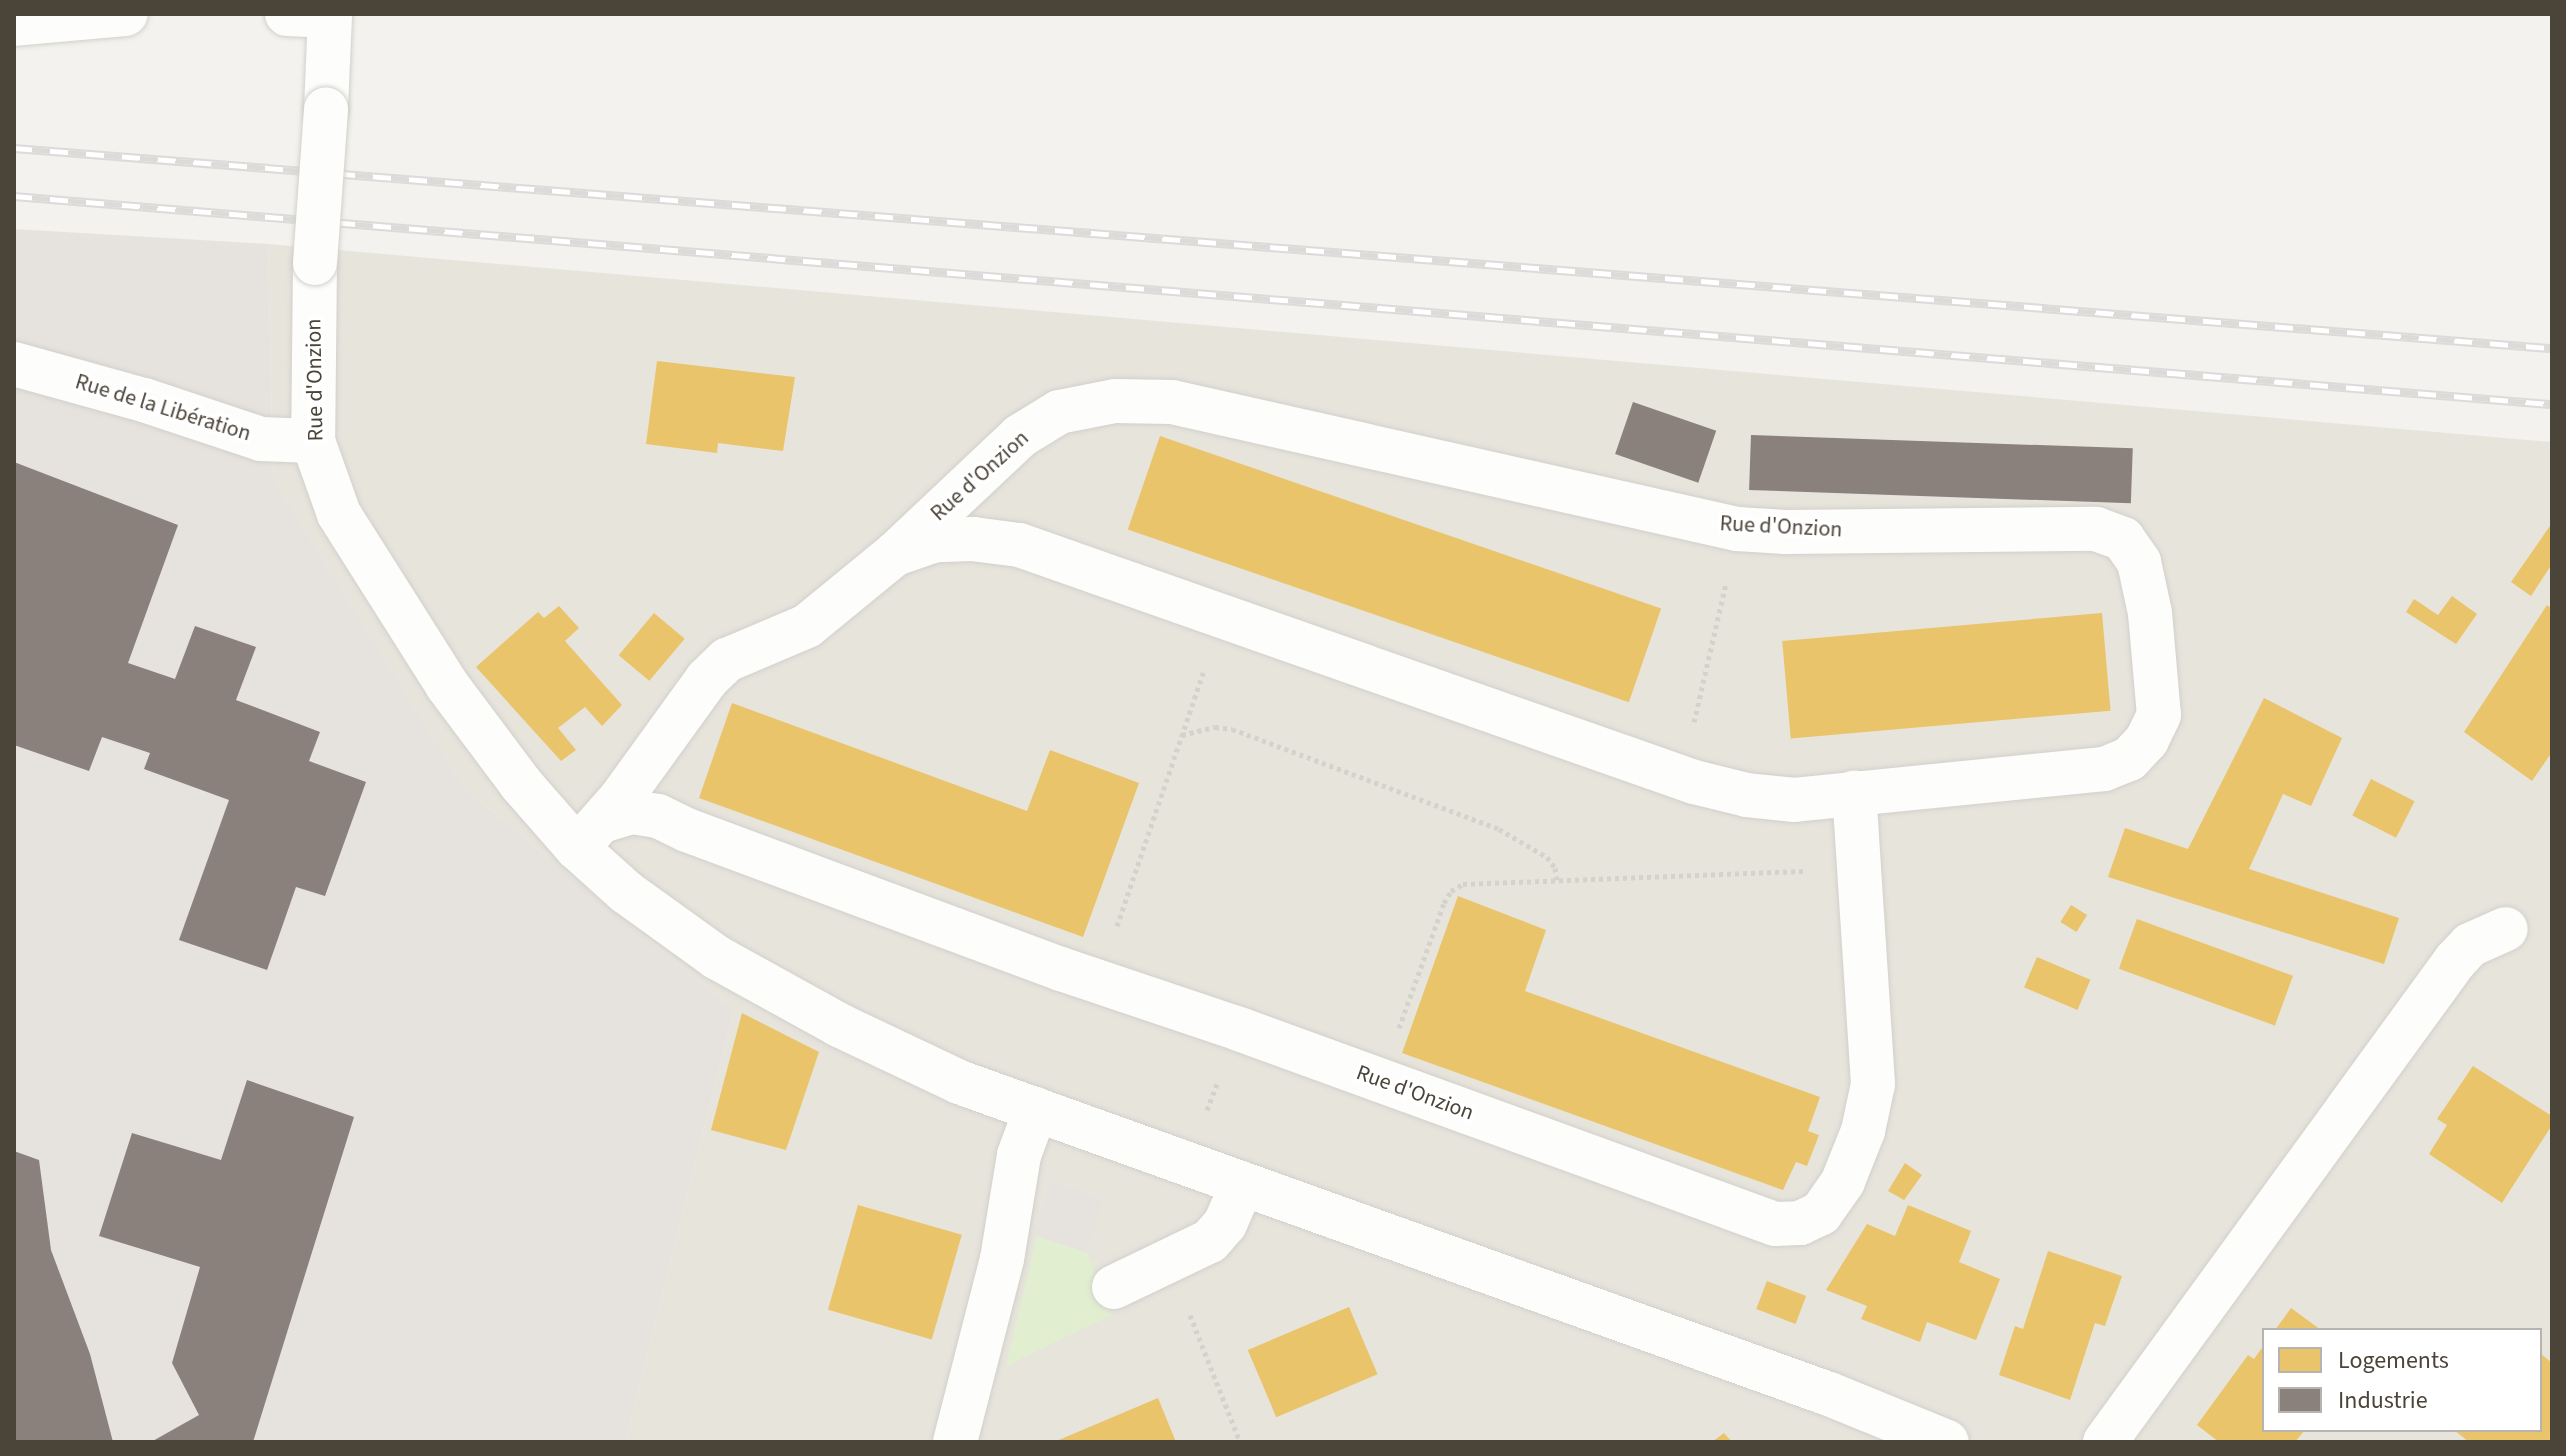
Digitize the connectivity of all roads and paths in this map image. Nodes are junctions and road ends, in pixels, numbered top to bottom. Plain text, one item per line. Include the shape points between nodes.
1 (126, 14) edge
2 (287, 14) edge
3 (332, 15) edge
4 (14, 24) edge
5 (14, 364) edge
6 (313, 441) junction
7 (1737, 529) junction
8 (895, 554) junction
9 (1223, 616) junction
10 (1182, 735) junction
11 (1680, 777) junction
12 (1854, 793) junction
13 (590, 834) junction
14 (1857, 869) junction
15 (1557, 880) junction
16 (2506, 929) dead end
17 (1098, 981) junction
18 (1239, 1029) junction
19 (1380, 1081) junction
20 (1036, 1109) junction
21 (1185, 1164) junction
22 (1242, 1185) junction
23 (1114, 1287) dead end
24 (955, 1442) edge
25 (1947, 1442) edge
26 (2105, 1442) edge

1 - 4 street
2 - 3 street
3 - 6 street, Rue d'Onzion, bridge via 315,263
5 - 6 street, Rue de la Libération via 261,439
6 - 13 street, Rue d'Onzion via 339,514 447,685 521,784
7 - 8 street, Rue d'Onzion via 1172,402 1115,401 1059,412 1020,436
7 - 11 path
7 - 12 street, Rue d'Onzion via 2096,529 2123,539 2139,562 2150,613 2159,715 2147,740 2129,759 2104,769
8 - 9 street, Rue d'Onzion via 936,540 1019,545
8 - 13 street, Rue d'Onzion via 807,626 727,660
9 - 10 path
9 - 11 street, Rue d'Onzion
10 - 15 path via 1215,727 1232,729 1499,829 1547,857
10 - 17 path
11 - 12 street, Rue d'Onzion via 1747,795 1795,800
12 - 14 street, Rue d'Onzion
13 - 17 street, Rue d'Onzion via 632,812 658,816
13 - 20 street, Rue d'Onzion via 626,892 716,957 839,1025 959,1082
14 - 15 path
14 - 19 street, Rue d'Onzion via 1873,1084 1863,1131 1843,1181 1821,1213 1800,1223 1775,1224
15 - 19 path via 1463,884 1451,891
16 - 26 street via 2470,945 2455,961
17 - 18 street, Rue d'Onzion
18 - 19 street, Rue d'Onzion
18 - 21 path
20 - 21 street, Rue d'Onzion
20 - 24 street via 1019,1155 999,1274
21 - 22 street, Rue d'Onzion
22 - 23 street via 1225,1224 1210,1241
22 - 25 street, Rue d'Onzion via 1829,1394

